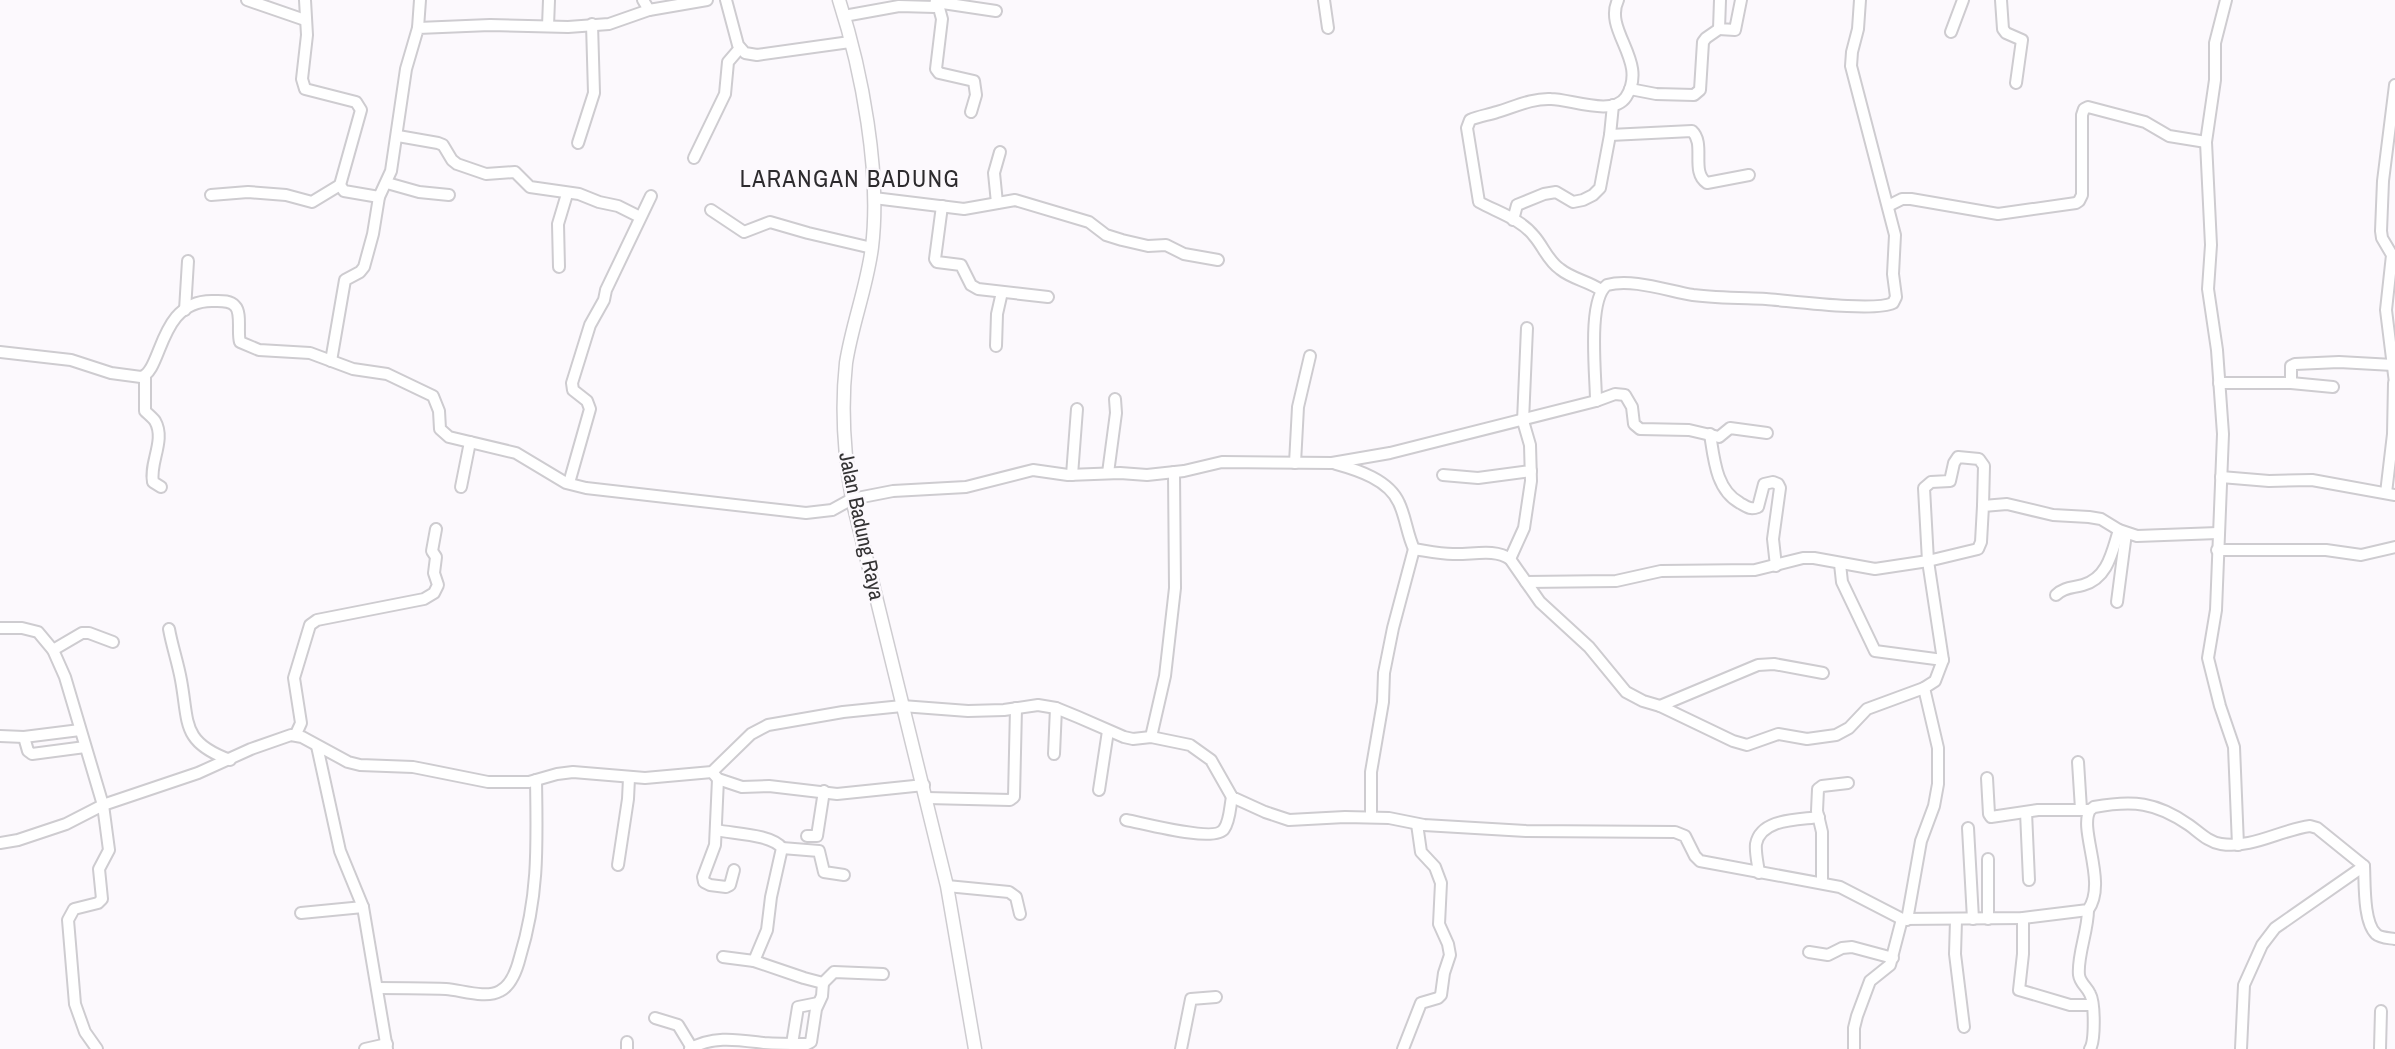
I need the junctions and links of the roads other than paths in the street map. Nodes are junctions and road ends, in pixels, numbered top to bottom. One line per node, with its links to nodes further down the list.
1 (248, 0): 21 (street)
2 (305, 0): 21 (street)
3 (420, 0): 24 (street)
4 (549, 0): 23 (street)
5 (643, 0): 18 (street)
6 (707, 0): 18 (street)
7 (726, 0): 29 (street)
8 (838, 0): 20 (main road, Jalan Badung Raya)
9 (1324, 0): 25 (street)
10 (1618, 0): 32 (street)
11 (1720, 0): 26 (street)
12 (1741, 0): 26 (street)
13 (1860, 0): 53 (street)
14 (1963, 0): 27 (street)
15 (2001, 0): 30 (street)
16 (2223, 1): 38 (street)
17 (936, 3): 19 (street); 20 (street); 35 (street)
18 (649, 10): 22 (street)
19 (996, 11)
20 (844, 16): 28 (main road, Jalan Badung Raya)
21 (305, 20): 44 (street)
22 (592, 24): 23 (street); 39 (street)
23 (548, 26): 24 (street)
24 (418, 28): 37 (street)
25 (1328, 28)
26 (1719, 29): 32 (street)
27 (1951, 32)
28 (850, 42): 29 (street); 50 (main road, Jalan Badung Raya)
29 (740, 48): 41 (street)
30 (2016, 83)
31 (2395, 85): 33 (street)
32 (1630, 89): 34 (street)
33 (2394, 97): 58 (street)
34 (1613, 105): 36 (street); 56 (street)
35 (971, 112)
36 (1610, 135): 42 (street); 56 (street)
37 (398, 136): 43 (street); 45 (street)
38 (2206, 142): 53 (street); 73 (street)
39 (578, 143)
40 (1000, 152): 51 (street)
41 (694, 158)
42 (1749, 175)
43 (387, 183): 47 (street); 49 (street)
44 (340, 185): 46 (street); 49 (street)
45 (567, 194): 55 (street); 61 (street)
46 (210, 195)
47 (449, 195)
48 (651, 196): 55 (street)
49 (379, 197): 70 (street)
50 (874, 198): 52 (street); 57 (main road, Jalan Badung Raya)
51 (997, 203): 52 (street); 59 (street)
52 (942, 206): 63 (street)
53 (1888, 206): 62 (street)
54 (711, 210): 57 (street)
55 (640, 217): 92 (street)
56 (1513, 220): 62 (street)
57 (872, 248): 96 (main road, Jalan Badung Raya)
58 (2393, 249): 71 (street)
59 (1218, 260)
60 (188, 261): 65 (street)
61 (559, 267)
62 (1601, 290): 78 (street)
63 (1002, 292): 64 (street); 67 (street)
64 (1048, 297)
65 (185, 310): 70 (street); 72 (street)
66 (1527, 328): 80 (street)
67 (996, 346)
68 (0, 352): 72 (street)
69 (1310, 356): 84 (street)
70 (331, 361): 83 (street)
71 (2394, 365): 74 (street); 75 (street)
72 (145, 376): 93 (street)
73 (2219, 383): 74 (street); 91 (street)
74 (2290, 383): 76 (street)
75 (2394, 383): 95 (street)
76 (2333, 387)
77 (1115, 399): 88 (street)
78 (1596, 401): 80 (street); 82 (street)
79 (1077, 409): 89 (street)
80 (1522, 421): 85 (street); 86 (street)
81 (1767, 433): 82 (street)
82 (1710, 435): 107 (street)
83 (470, 442): 92 (street); 94 (street)
84 (1295, 463): 85 (street); 87 (street)
85 (1332, 463): 102 (street)
86 (1531, 471): 90 (street); 104 (street)
87 (1174, 472): 88 (street); 127 (street)
88 (1108, 473): 89 (street)
89 (1072, 475): 96 (street)
90 (1443, 475)
91 (2222, 477): 95 (street); 100 (street)
92 (569, 483): 96 (street)
93 (161, 487)
94 (461, 487)
95 (2391, 494)
96 (852, 499): 118 (main road, Jalan Badung Raya)
97 (1983, 506): 99 (street); 105 (street); 105 (street)
98 (436, 530): 124 (street)
99 (2122, 532): 100 (street); 109 (street); 110 (street)
100 (2218, 533): 103 (street)
101 (2395, 547): 103 (street)
102 (1414, 549): 104 (street); 145 (street)
103 (2217, 550): 153 (street)
104 (1510, 559): 108 (street)
105 (1928, 561): 106 (street); 115 (street)
106 (1840, 564): 107 (street); 115 (street)
107 (1776, 566): 108 (street)
108 (1526, 582): 119 (street)
109 (2056, 595)
110 (2117, 602)
111 (0, 628): 114 (street)
112 (169, 629): 131 (street)
113 (112, 642): 114 (street)
114 (53, 650): 122 (street)
115 (1943, 660): 117 (street)
116 (1823, 673): 119 (street)
117 (1924, 688): 119 (street); 171 (street)
118 (902, 706): 120 (street); 133 (street); 140 (main road, Jalan Badung Raya)
119 (1660, 706)
120 (1016, 708): 121 (street); 140 (street)
121 (1056, 708): 123 (street); 130 (street)
122 (80, 730): 126 (street); 129 (street)
123 (1108, 731): 127 (street); 138 (street)
124 (296, 734): 128 (street); 131 (street)
125 (0, 736): 126 (street)
126 (24, 737): 129 (street)
127 (1151, 737): 141 (street)
128 (317, 746): 136 (street); 164 (street)
129 (85, 747): 142 (street)
130 (1054, 754)
131 (230, 760): 142 (street)
132 (2078, 762): 143 (street)
133 (715, 776): 134 (street); 139 (street); 150 (street)
134 (629, 778): 136 (street); 156 (street)
135 (1987, 778): 144 (street)
136 (536, 780): 180 (street)
137 (1848, 783): 146 (street)
138 (1099, 790)
139 (824, 791): 140 (street); 151 (street)
140 (926, 791): 163 (main road, Jalan Badung Raya)
141 (1232, 797): 145 (street); 147 (street)
142 (103, 806): 152 (street); 190 (street)
143 (2085, 810): 144 (street); 153 (street); 165 (street)
144 (2025, 812): 161 (street)
145 (1371, 817): 148 (street)
146 (1819, 817): 159 (street); 162 (street)
147 (1126, 820)
148 (1417, 824): 159 (street); 194 (street)
149 (1968, 828): 169 (street)
150 (716, 830): 154 (street); 158 (street)
151 (807, 836)
152 (0, 843)
153 (2238, 845): 157 (street)
154 (782, 848): 160 (street); 177 (street)
155 (1988, 860): 170 (street)
156 (618, 865)
157 (2364, 866): 173 (street); 197 (street)
158 (734, 870)
159 (1759, 873): 162 (street)
160 (844, 875)
161 (2030, 880)
162 (1822, 882): 171 (street)
163 (947, 886): 167 (street); 192 (main road, Jalan Badung Raya)
164 (363, 907): 166 (street); 180 (street)
165 (2088, 910): 168 (street); 183 (street)
166 (301, 913)
167 (1020, 914)
168 (2023, 918): 170 (street); 183 (street)
169 (1973, 919): 170 (street); 172 (street)
170 (1988, 919)
171 (1904, 920): 172 (street); 176 (street)
172 (1956, 920): 186 (street)
173 (2395, 939)
174 (1809, 952): 176 (street)
175 (723, 957): 177 (street)
176 (1893, 958): 195 (street)
177 (754, 961): 179 (street)
178 (883, 974): 179 (street)
179 (823, 983): 182 (street)
180 (377, 988): 188 (street)
181 (1216, 998): 193 (street)
182 (818, 1003): 187 (street); 187 (street)
183 (2092, 1005): 196 (street)
184 (2381, 1011): 198 (street)
185 (655, 1018): 189 (street)
186 (1964, 1028)
187 (792, 1044): 189 (street)
188 (387, 1046): 191 (street)
189 (691, 1048)
190 (97, 1049)
191 (365, 1049)
192 (975, 1049)
193 (1181, 1049)
194 (1403, 1049)
195 (1854, 1049)
196 (2090, 1049)
197 (2241, 1049)
198 (2380, 1049)

